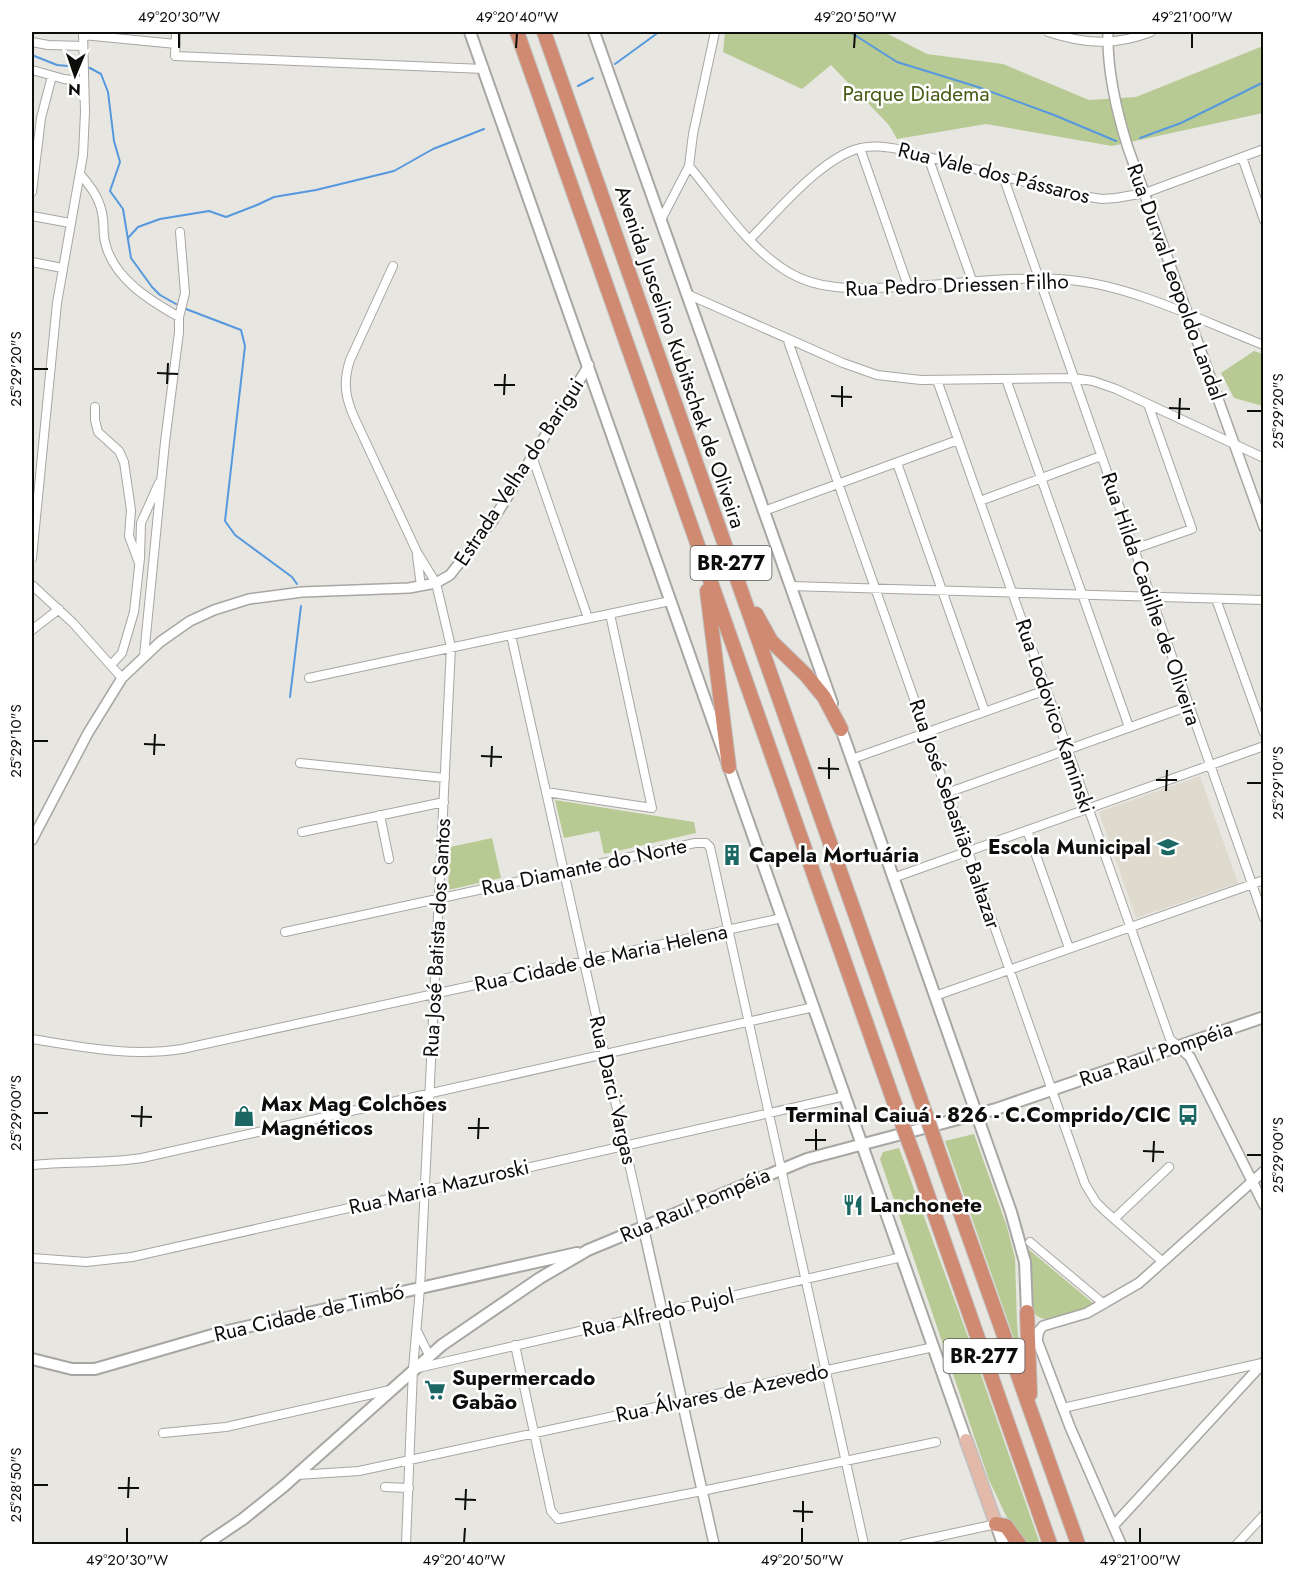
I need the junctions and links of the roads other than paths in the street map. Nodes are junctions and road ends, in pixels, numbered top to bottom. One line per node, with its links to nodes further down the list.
1 (176, 32): 13 (street)
2 (470, 32): 15 (main road)
3 (517, 32): 66 (highway, BR-277)
4 (544, 32): 69 (highway, Avenida Juscelino Kubitschek de Oliveira / BR-277)
5 (594, 32): 29 (main road)
6 (715, 32): 23 (street)
7 (1048, 32): 12 (street)
8 (1108, 32): 12 (street, Rua Durval Leopoldo Landal)
9 (1151, 32): 12 (street)
10 (83, 33): 13 (street); 14 (street)
11 (32, 42): 14 (street)
12 (1108, 43): 27 (street, Rua Durval Leopoldo Landal)
13 (176, 44): 15 (street)
14 (83, 46): 18 (street)
15 (484, 69): 45 (main road)
16 (32, 70): 17 (street)
17 (52, 76): 18 (street); 26 (street)
18 (83, 81): 24 (street)
19 (860, 148): 21 (street, Rua Vale dos Pássaros); 33 (street, Rua Vale dos Pássaros); 39 (street)
20 (1263, 149): 22 (street, Rua Vale dos Pássaros)
21 (928, 157): 25 (street, Rua Vale dos Pássaros); 38 (street)
22 (1242, 157): 27 (street, Rua Vale dos Pássaros); 30 (street)
23 (689, 166): 29 (street); 33 (street, Rua Pedro Driessen Filho)
24 (80, 174): 31 (street); 42 (street)
25 (1002, 176): 27 (street, Rua Vale dos Pássaros); 37 (street, Rua Hilda Cadilhe de Oliveira)
26 (32, 192)
27 (1145, 193): 41 (street, Rua Durval Leopoldo Landal)
28 (32, 216): 31 (street)
29 (661, 220): 40 (main road)
30 (1263, 220)
31 (70, 223): 36 (street)
32 (180, 232): 42 (street)
33 (750, 239): 39 (street, Rua Pedro Driessen Filho)
34 (32, 262): 36 (street)
35 (393, 266): 65 (street, Rua José Batista dos Santos)
36 (62, 268): 60 (street)
37 (1039, 279): 38 (street, Rua Pedro Driessen Filho); 41 (street, Rua Pedro Driessen Filho); 46 (street, Rua Hilda Cadilhe de Oliveira)
38 (973, 282): 39 (street, Rua Pedro Driessen Filho)
39 (908, 286)
40 (687, 294): 43 (street); 62 (main road)
41 (1188, 315): 44 (street, Rua Pedro Driessen Filho); 52 (street, Rua Durval Leopoldo Landal)
42 (179, 317): 58 (street)
43 (787, 338): 47 (street); 59 (street, Rua José Sebastião Baltazar)
44 (1263, 345)
45 (589, 365): 53 (street, Estrada Velha do Barigui); 81 (main road)
46 (1074, 378): 48 (street); 49 (street); 54 (street, Rua Hilda Cadilhe de Oliveira)
47 (937, 380): 48 (street); 51 (street, Rua Lodovico Kaminski)
48 (1006, 380): 57 (street)
49 (1148, 404): 52 (street); 64 (street)
50 (95, 407): 68 (street)
51 (958, 440): 56 (street); 61 (street, Rua Lodovico Kaminski)
52 (1234, 444): 55 (street); 63 (street, Rua Durval Leopoldo Landal)
53 (532, 456): 70 (street, Estrada Velha do Barigui); 84 (street)
54 (1101, 456): 57 (street); 64 (street, Rua Hilda Cadilhe de Oliveira)
55 (1263, 458)
56 (897, 463): 59 (street); 75 (street)
57 (1041, 478): 61 (street); 77 (street)
58 (161, 479): 68 (street); 88 (street)
59 (838, 484): 62 (street); 74 (street, Rua José Sebastião Baltazar)
60 (35, 488): 67 (street)
61 (980, 501): 76 (street, Rua Lodovico Kaminski)
62 (764, 512): 73 (main road)
63 (1263, 527)
64 (1134, 549): 78 (street, Rua Hilda Cadilhe de Oliveira)
65 (417, 552): 70 (street, Rua José Batista dos Santos); 72 (street, Rua José Batista dos Santos)
66 (702, 557): 104 (highway); 198 (highway, BR-277, bridge)
67 (32, 558)
68 (139, 564): 89 (street)
69 (735, 577): 96 (highway); 177 (highway, Avenida Juscelino Kubitschek de Oliveira / BR-277, bridge)
70 (436, 583): 72 (street, Estrada Velha do Barigui); 87 (street, Rua José Batista dos Santos)
71 (32, 585): 82 (street)
72 (421, 586): 88 (street, Estrada Velha do Barigui)
73 (790, 586): 74 (street); 96 (main road)
74 (875, 588): 75 (street); 97 (street, Rua José Sebastião Baltazar)
75 (942, 590): 76 (street); 94 (street)
76 (1012, 592): 77 (street); 92 (street, Rua Lodovico Kaminski)
77 (1081, 594): 78 (street); 95 (street)
78 (1151, 597): 79 (street); 93 (street, Rua Hilda Cadilhe de Oliveira)
79 (1216, 598): 80 (street); 98 (street)
80 (1263, 600)
81 (670, 601): 83 (street); 104 (main road)
82 (59, 609): 85 (street); 89 (street)
83 (610, 614): 84 (street); 106 (street)
84 (588, 618): 86 (street)
85 (32, 630)
86 (512, 634): 87 (street); 106 (street, Rua Darci Vargas)
87 (452, 647): 91 (street); 105 (street, Rua José Batista dos Santos)
88 (144, 656): 90 (street, Estrada Velha do Barigui)
89 (111, 665): 90 (street)
90 (122, 678): 113 (street, Estrada Velha do Barigui)
91 (309, 678)
92 (1046, 690): 94 (street); 100 (street, Rua Lodovico Kaminski)
93 (1189, 706): 95 (street); 103 (street, Rua Hilda Cadilhe de Oliveira)
94 (985, 711): 97 (street)
95 (1129, 727): 100 (street)
96 (841, 729): 101 (main road)
97 (926, 732): 101 (street); 107 (street, Rua José Sebastião Baltazar)
98 (1263, 733)
99 (1263, 746): 103 (street)
100 (1067, 749): 107 (street); 109 (street, Rua Lodovico Kaminski)
101 (852, 759): 117 (main road)
102 (300, 763): 105 (street)
103 (1210, 765): 109 (street); 119 (street, Rua Hilda Cadilhe de Oliveira)
104 (729, 767): 121 (main road)
105 (445, 778): 108 (street, Rua José Batista dos Santos)
106 (546, 792): 116 (street, Rua Darci Vargas)
107 (947, 793): 114 (street, Rua José Sebastião Baltazar)
108 (444, 802): 110 (street); 120 (street, Rua José Batista dos Santos)
109 (1088, 808): 111 (street); 123 (street, Rua Lodovico Kaminski)
110 (380, 816): 112 (street); 115 (street)
111 (1027, 830): 114 (street); 126 (street)
112 (302, 832)
113 (32, 840)
114 (968, 851): 117 (street); 128 (street, Rua José Sebastião Baltazar)
115 (389, 859)
116 (564, 871): 120 (street, Rua Diamante do Norte); 124 (street, Rua Diamante do Norte); 127 (street, Rua Darci Vargas)
117 (893, 878): 130 (main road)
118 (1263, 880): 119 (street)
119 (1251, 884): 122 (street, Rua Hilda Cadilhe de Oliveira); 123 (street)
120 (439, 898): 125 (street, Rua Diamante do Norte); 129 (street, Rua José Batista dos Santos)
121 (782, 918): 124 (street, Rua Cidade de Maria Helena); 131 (main road)
122 (1263, 918)
123 (1130, 927): 126 (street); 135 (street, Rua Lodovico Kaminski)
124 (730, 930): 127 (street, Rua Cidade de Maria Helena); 133 (street)
125 (285, 932)
126 (1069, 948): 128 (street)
127 (584, 962): 129 (street, Rua Cidade de Maria Helena); 136 (street, Rua Darci Vargas)
128 (1010, 970): 130 (street); 137 (street, Rua José Sebastião Baltazar)
129 (434, 994): 134 (street, Rua Cidade de Maria Helena); 138 (street, Rua José Batista dos Santos)
130 (935, 996): 141 (main road)
131 (814, 1007): 133 (street); 139 (main road)
132 (1263, 1017): 135 (main road, Rua Raul Pompéia)
133 (750, 1022): 136 (street); 140 (street)
134 (32, 1039)
135 (1179, 1047): 137 (main road, Rua Raul Pompéia); 148 (street, Rua Lodovico Kaminski)
136 (605, 1054): 138 (street); 143 (street, Rua Darci Vargas)
137 (1052, 1090): 141 (main road, Rua Raul Pompéia); 151 (street, Rua José Sebastião Baltazar)
138 (429, 1094): 144 (street); 149 (street, Rua José Batista dos Santos)
139 (845, 1096): 140 (street, Rua Maria Mazuroski); 142 (main road)
140 (770, 1113): 143 (street, Rua Maria Mazuroski); 146 (street)
141 (977, 1115): 142 (main road, Rua Raul Pompéia); 165 (main road)
142 (862, 1144): 146 (main road, Rua Raul Pompéia); 155 (main road)
143 (625, 1145): 149 (street, Rua Maria Mazuroski); 152 (street, Rua Darci Vargas)
144 (32, 1165)
145 (1169, 1167): 151 (street)
146 (782, 1168): 152 (main road, Rua Raul Pompéia); 161 (street)
147 (1263, 1171): 148 (street)
148 (1252, 1182): 150 (street, Rua Lodovico Kaminski); 158 (street)
149 (424, 1191): 156 (street, Rua Maria Mazuroski); 162 (street, Rua José Batista dos Santos)
150 (1263, 1205)
151 (1114, 1219): 158 (street, Rua José Sebastião Baltazar)
152 (643, 1226): 154 (main road, Rua Raul Pompéia); 164 (street, Rua Darci Vargas)
153 (1030, 1242): 163 (street)
154 (588, 1251): 157 (main road, Rua Cidade de Timbó); 160 (main road, Rua Raul Pompéia)
155 (902, 1257): 161 (street, Rua Alfredo Pujol); 168 (main road)
156 (32, 1258)
157 (544, 1259): 159 (main road, Rua Cidade de Timbó); 160 (main road)
158 (1163, 1262): 163 (street)
159 (513, 1267): 160 (main road); 162 (main road, Rua Cidade de Timbó)
160 (543, 1276): 169 (main road, Rua Raul Pompéia)
161 (806, 1279): 164 (street, Rua Alfredo Pujol); 173 (street)
162 (420, 1288): 166 (street, Rua José Batista dos Santos); 170 (main road, Rua Cidade de Timbó)
163 (1104, 1304): 176 (street)
164 (662, 1312): 167 (street, Rua Alfredo Pujol); 175 (street, Rua Darci Vargas)
165 (1027, 1312): 177 (highway)
166 (417, 1332): 169 (street); 172 (street, Rua José Batista dos Santos)
167 (515, 1346): 172 (street, Rua Alfredo Pujol); 179 (street)
168 (934, 1347): 173 (street, Rua Álvares de Azevedo); 180 (main road)
169 (429, 1355): 172 (main road, Rua Raul Pompéia)
170 (32, 1359)
171 (1263, 1363): 176 (street); 190 (street)
172 (414, 1369): 174 (main road, Rua Raul Pompéia); 182 (street, Rua José Batista dos Santos)
173 (826, 1371): 175 (street, Rua Álvares de Azevedo); 183 (street)
174 (390, 1390): 178 (street); 184 (main road, Rua Raul Pompéia)
175 (682, 1402): 179 (street, Rua Álvares de Azevedo); 187 (street, Rua Darci Vargas)
176 (1063, 1408): 190 (street)
177 (1033, 1420): 199 (highway, Avenida Juscelino Kubitschek de Oliveira / BR-277)
178 (163, 1433)
179 (534, 1434): 182 (street, Rua Álvares de Azevedo); 187 (street)
180 (966, 1440): 189 (main road)
181 (936, 1442): 183 (street)
182 (410, 1460): 184 (street, Rua Álvares de Azevedo); 186 (street, Rua José Batista dos Santos)
183 (846, 1461): 187 (street); 194 (street)
184 (297, 1475): 191 (main road, Rua Raul Pompéia)
185 (385, 1487): 186 (street)
186 (409, 1488): 192 (street, Rua José Batista dos Santos)
187 (702, 1491): 193 (street, Rua Darci Vargas)
188 (1263, 1515): 201 (street)
189 (996, 1524): 195 (street); 196 (main road); 197 (highway)
190 (1114, 1525): 200 (street)
191 (206, 1545)
192 (406, 1545)
193 (714, 1545)
194 (864, 1545)
195 (904, 1545)
196 (1003, 1545)
197 (1019, 1545)
198 (1050, 1545)
199 (1078, 1545)
200 (1121, 1545)
201 (1237, 1545)

